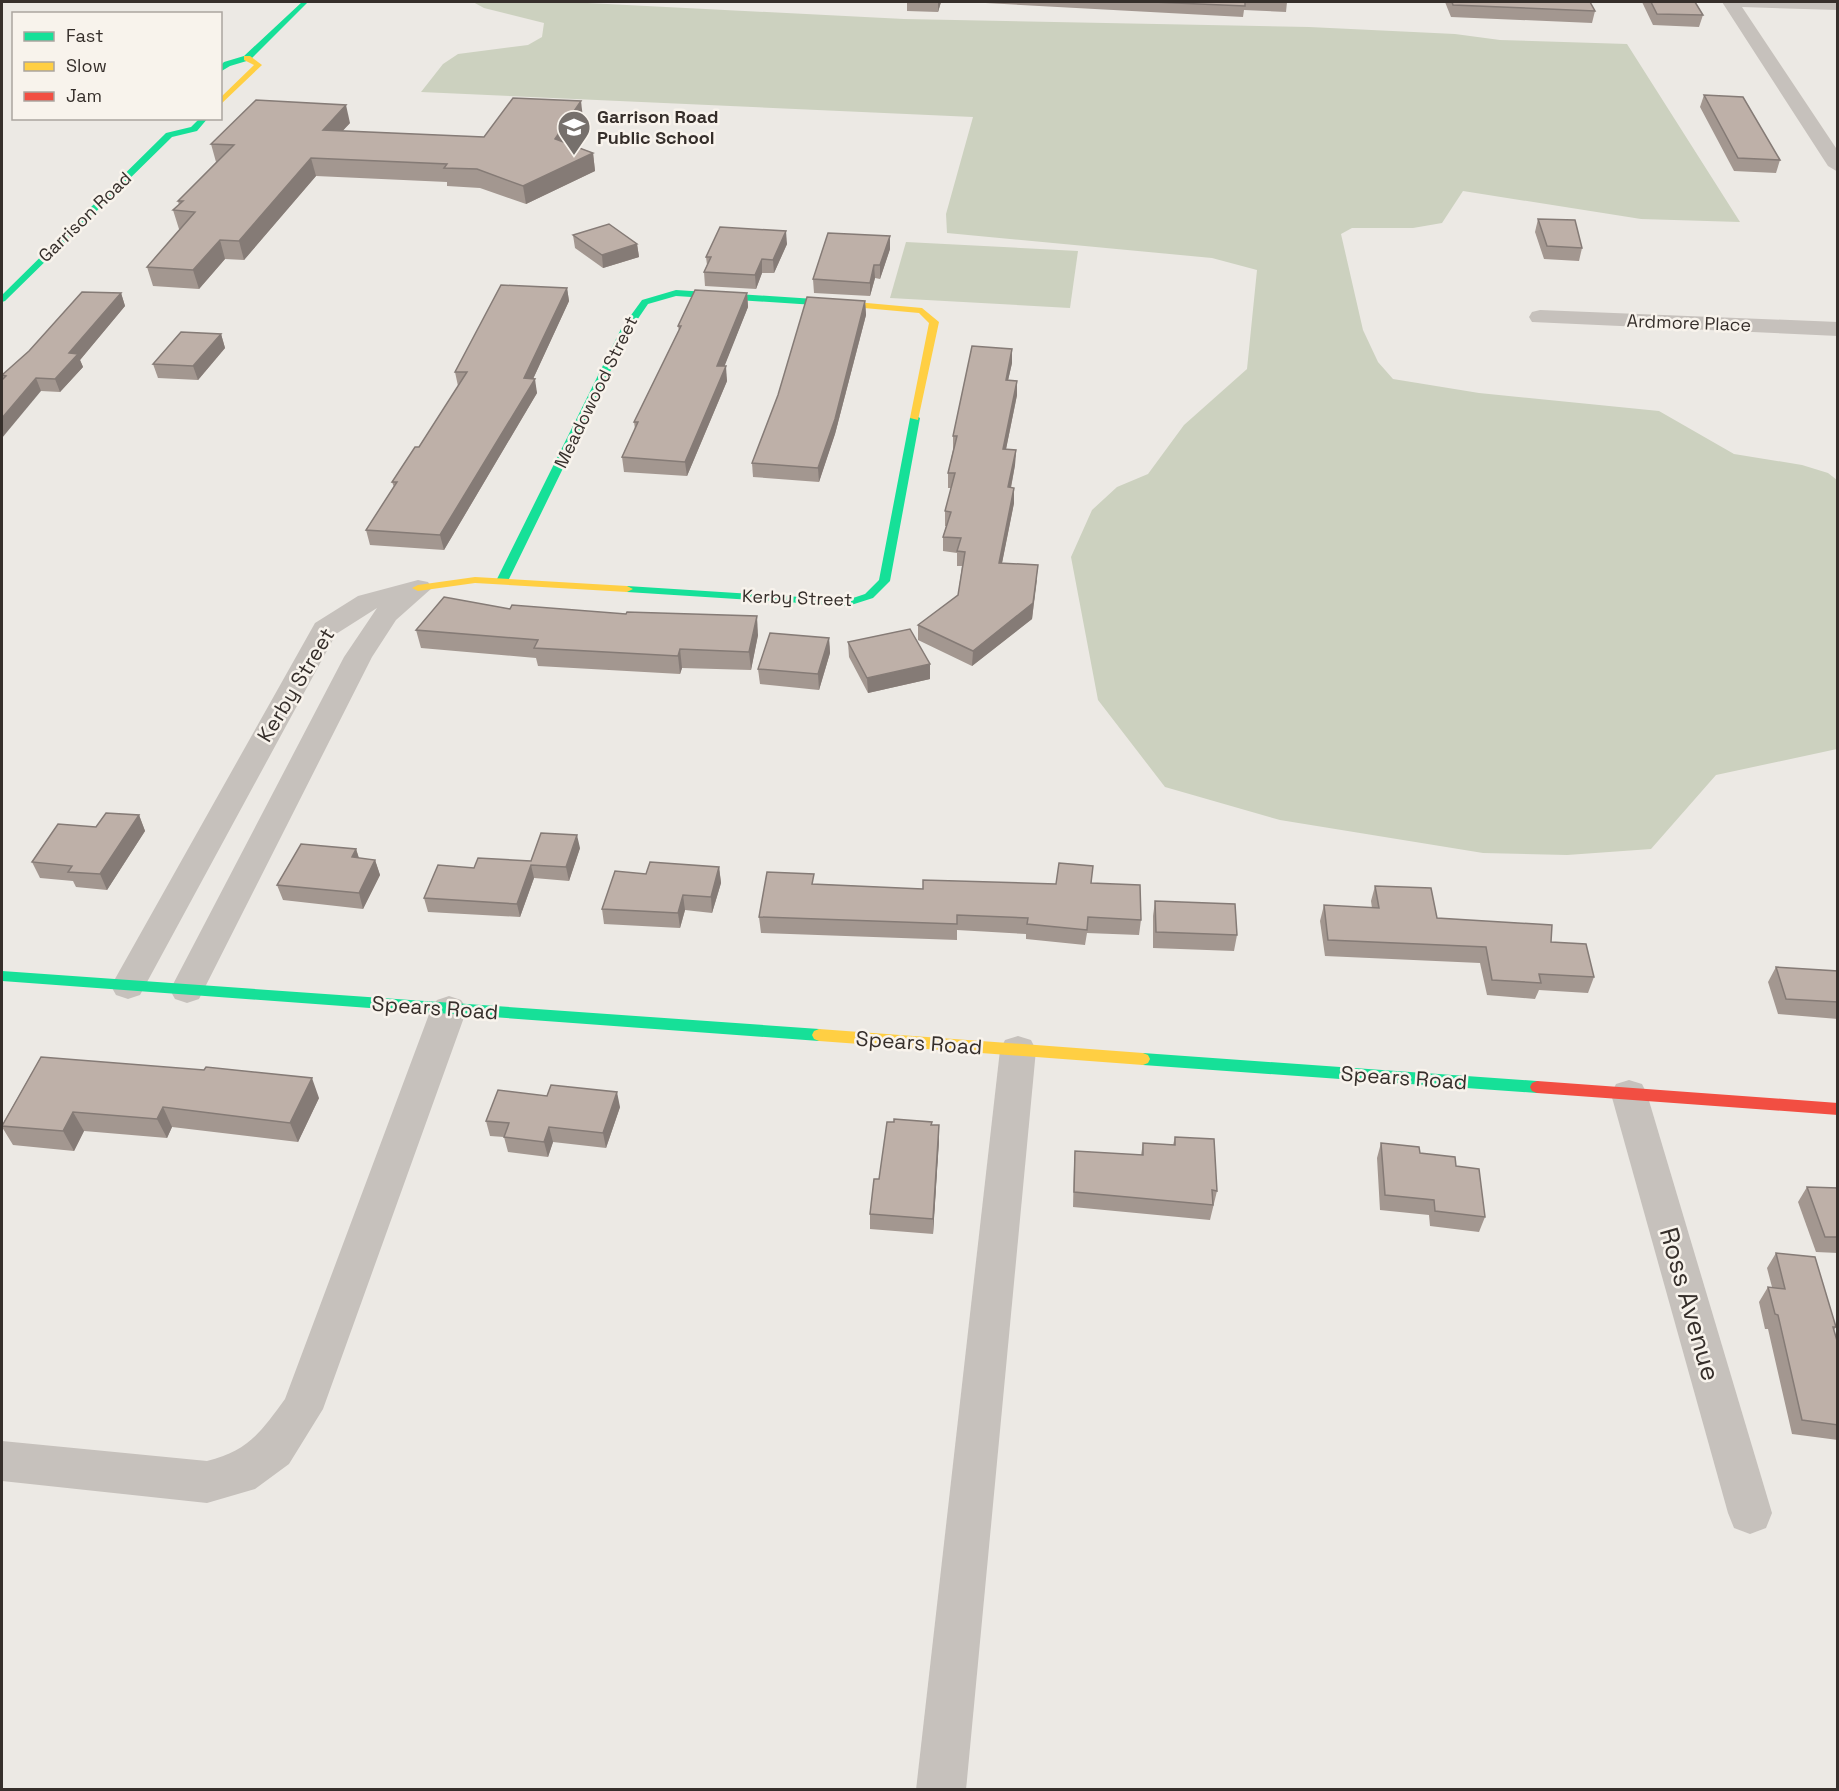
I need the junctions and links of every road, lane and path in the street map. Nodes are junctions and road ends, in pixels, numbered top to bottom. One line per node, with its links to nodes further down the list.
1 (305, 2): 4 (street)
2 (1732, 2): 3 (street); 10 (street)
3 (1838, 5)
4 (247, 58): 5 (street); 6 (street)
5 (222, 68)
6 (222, 101)
7 (168, 120): 9 (street)
8 (203, 120): 9 (street, Garrison Road)
9 (169, 135): 11 (street, Garrison Road)
10 (1838, 166)
11 (2, 299)
12 (928, 316): 15 (street, Meadowood Street); 15 (street, Kerby Street)
13 (1540, 317): 14 (street, Ardmore Place)
14 (1838, 329)
15 (502, 581): 16 (street)
16 (418, 588): 18 (street, Kerby Street); 19 (street, Kerby Street)
17 (2, 976): 18 (street, Spears Road)
18 (128, 986): 19 (street, Spears Road)
19 (188, 990): 20 (street, Spears Road)
20 (449, 1009): 21 (street, Spears Road); 24 (street)
21 (1018, 1050): 22 (street, Spears Road); 26 (street)
22 (1629, 1094): 23 (street, Spears Road); 25 (street, Ross Avenue)
23 (1838, 1109)
24 (2, 1461)
25 (1750, 1513)
26 (941, 1790)

